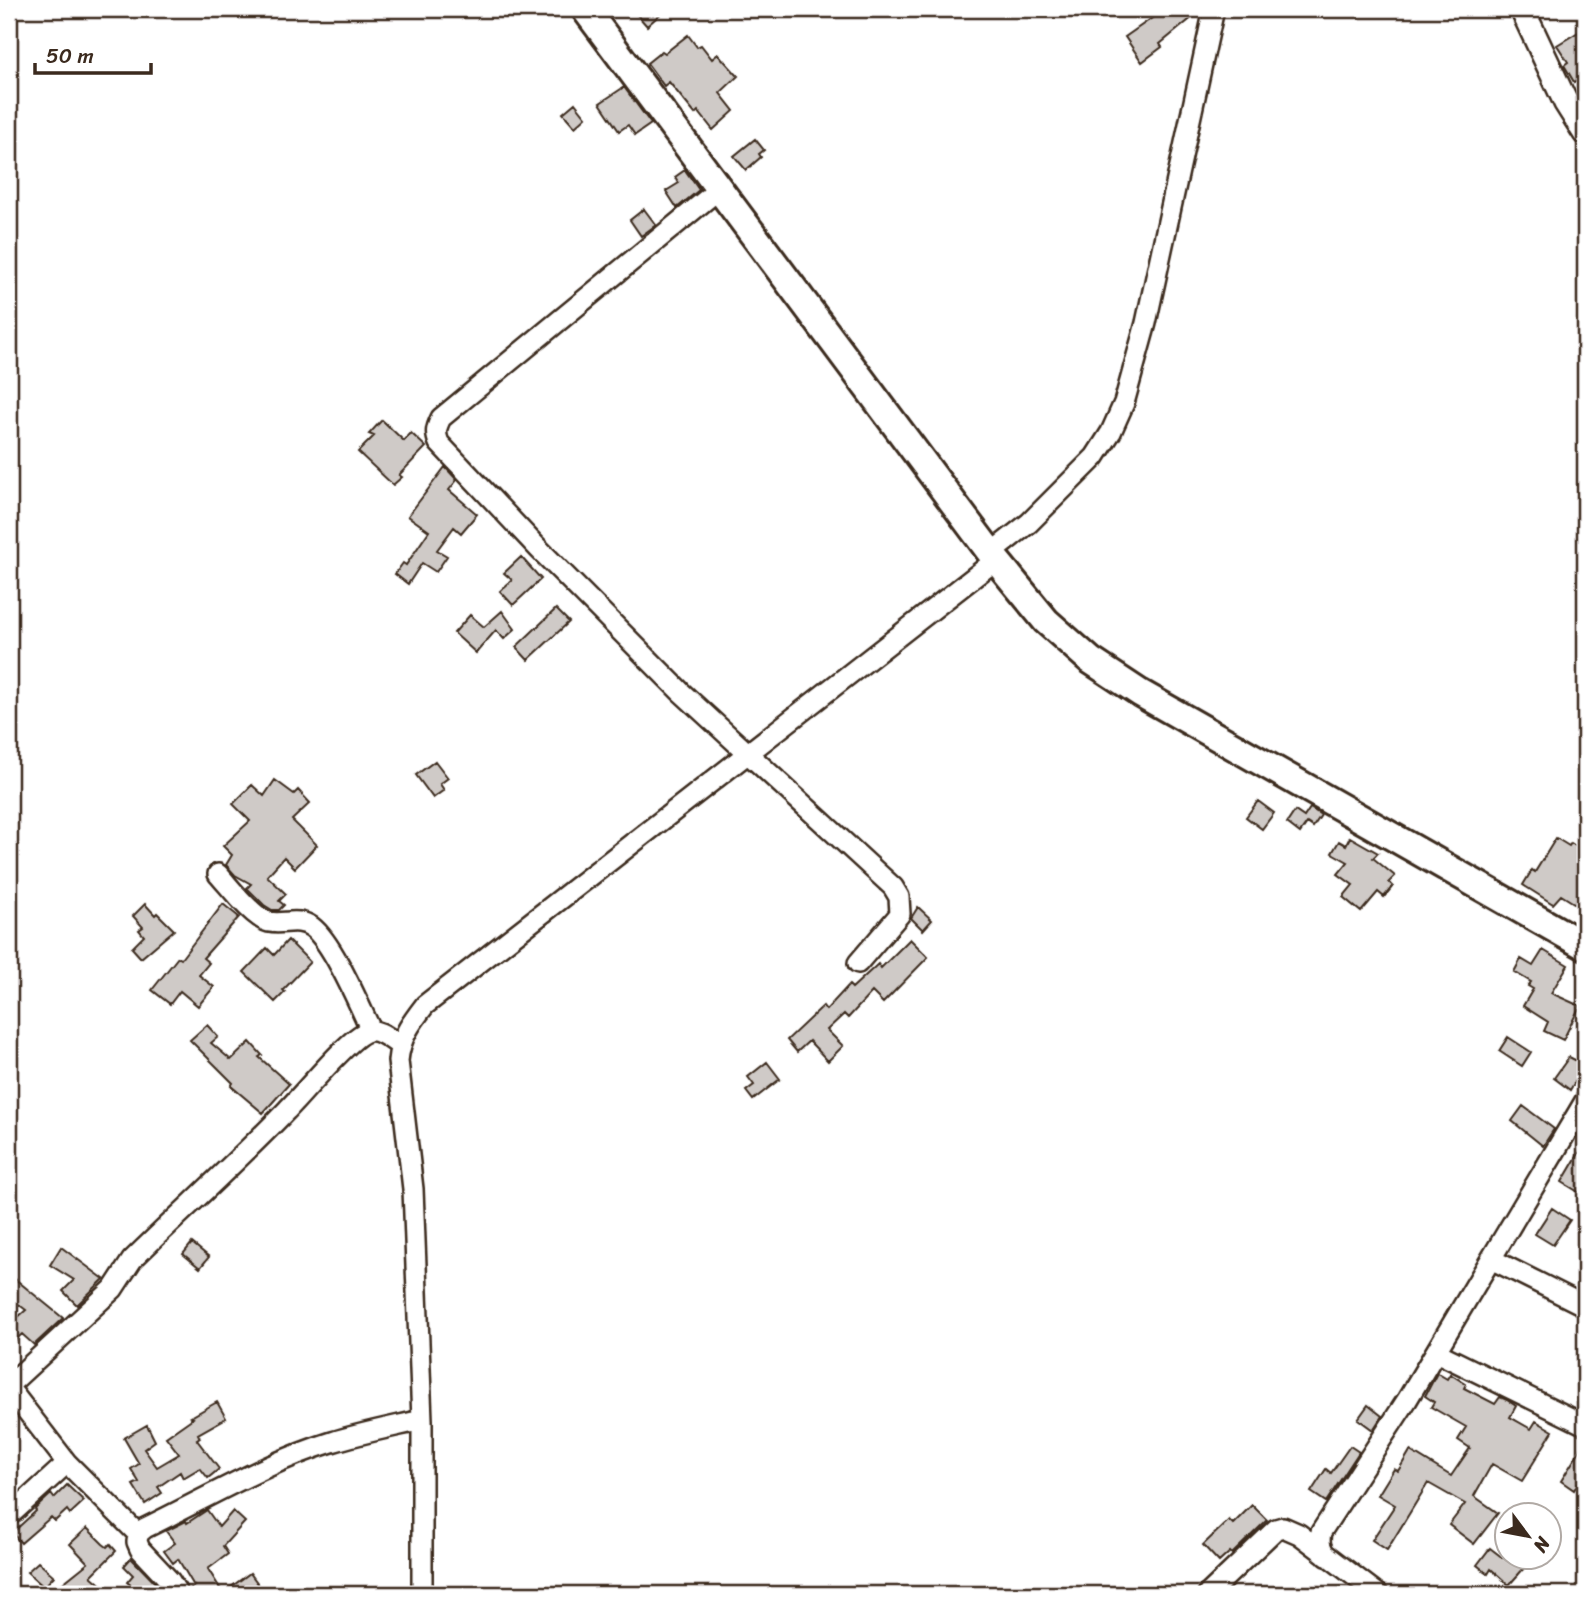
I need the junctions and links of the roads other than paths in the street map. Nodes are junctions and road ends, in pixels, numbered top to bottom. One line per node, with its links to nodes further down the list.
1 (585, 9): 5 (main road)
2 (1214, 9): 6 (street)
3 (1522, 9): 4 (street)
4 (1585, 133)
5 (719, 189): 6 (main road); 7 (street)
6 (993, 557): 7 (street); 9 (main road)
7 (748, 754): 10 (street); 12 (street)
8 (218, 874): 11 (street)
9 (1585, 946)
10 (858, 963)
11 (371, 1030): 12 (street); 18 (street)
12 (399, 1045): 19 (street)
13 (1585, 1101): 14 (street)
14 (1579, 1123): 15 (street)
15 (1491, 1259): 16 (street); 17 (street)
16 (1585, 1306)
17 (1436, 1352): 20 (street); 24 (street)
18 (9, 1387): 21 (street)
19 (422, 1420): 23 (street); 26 (street)
20 (1585, 1425)
21 (67, 1463): 22 (street); 23 (street)
22 (9, 1516)
23 (138, 1534): 25 (street)
24 (1327, 1556): 27 (street); 28 (street)
25 (178, 1594)
26 (422, 1594)
27 (1208, 1594)
28 (1378, 1594)

